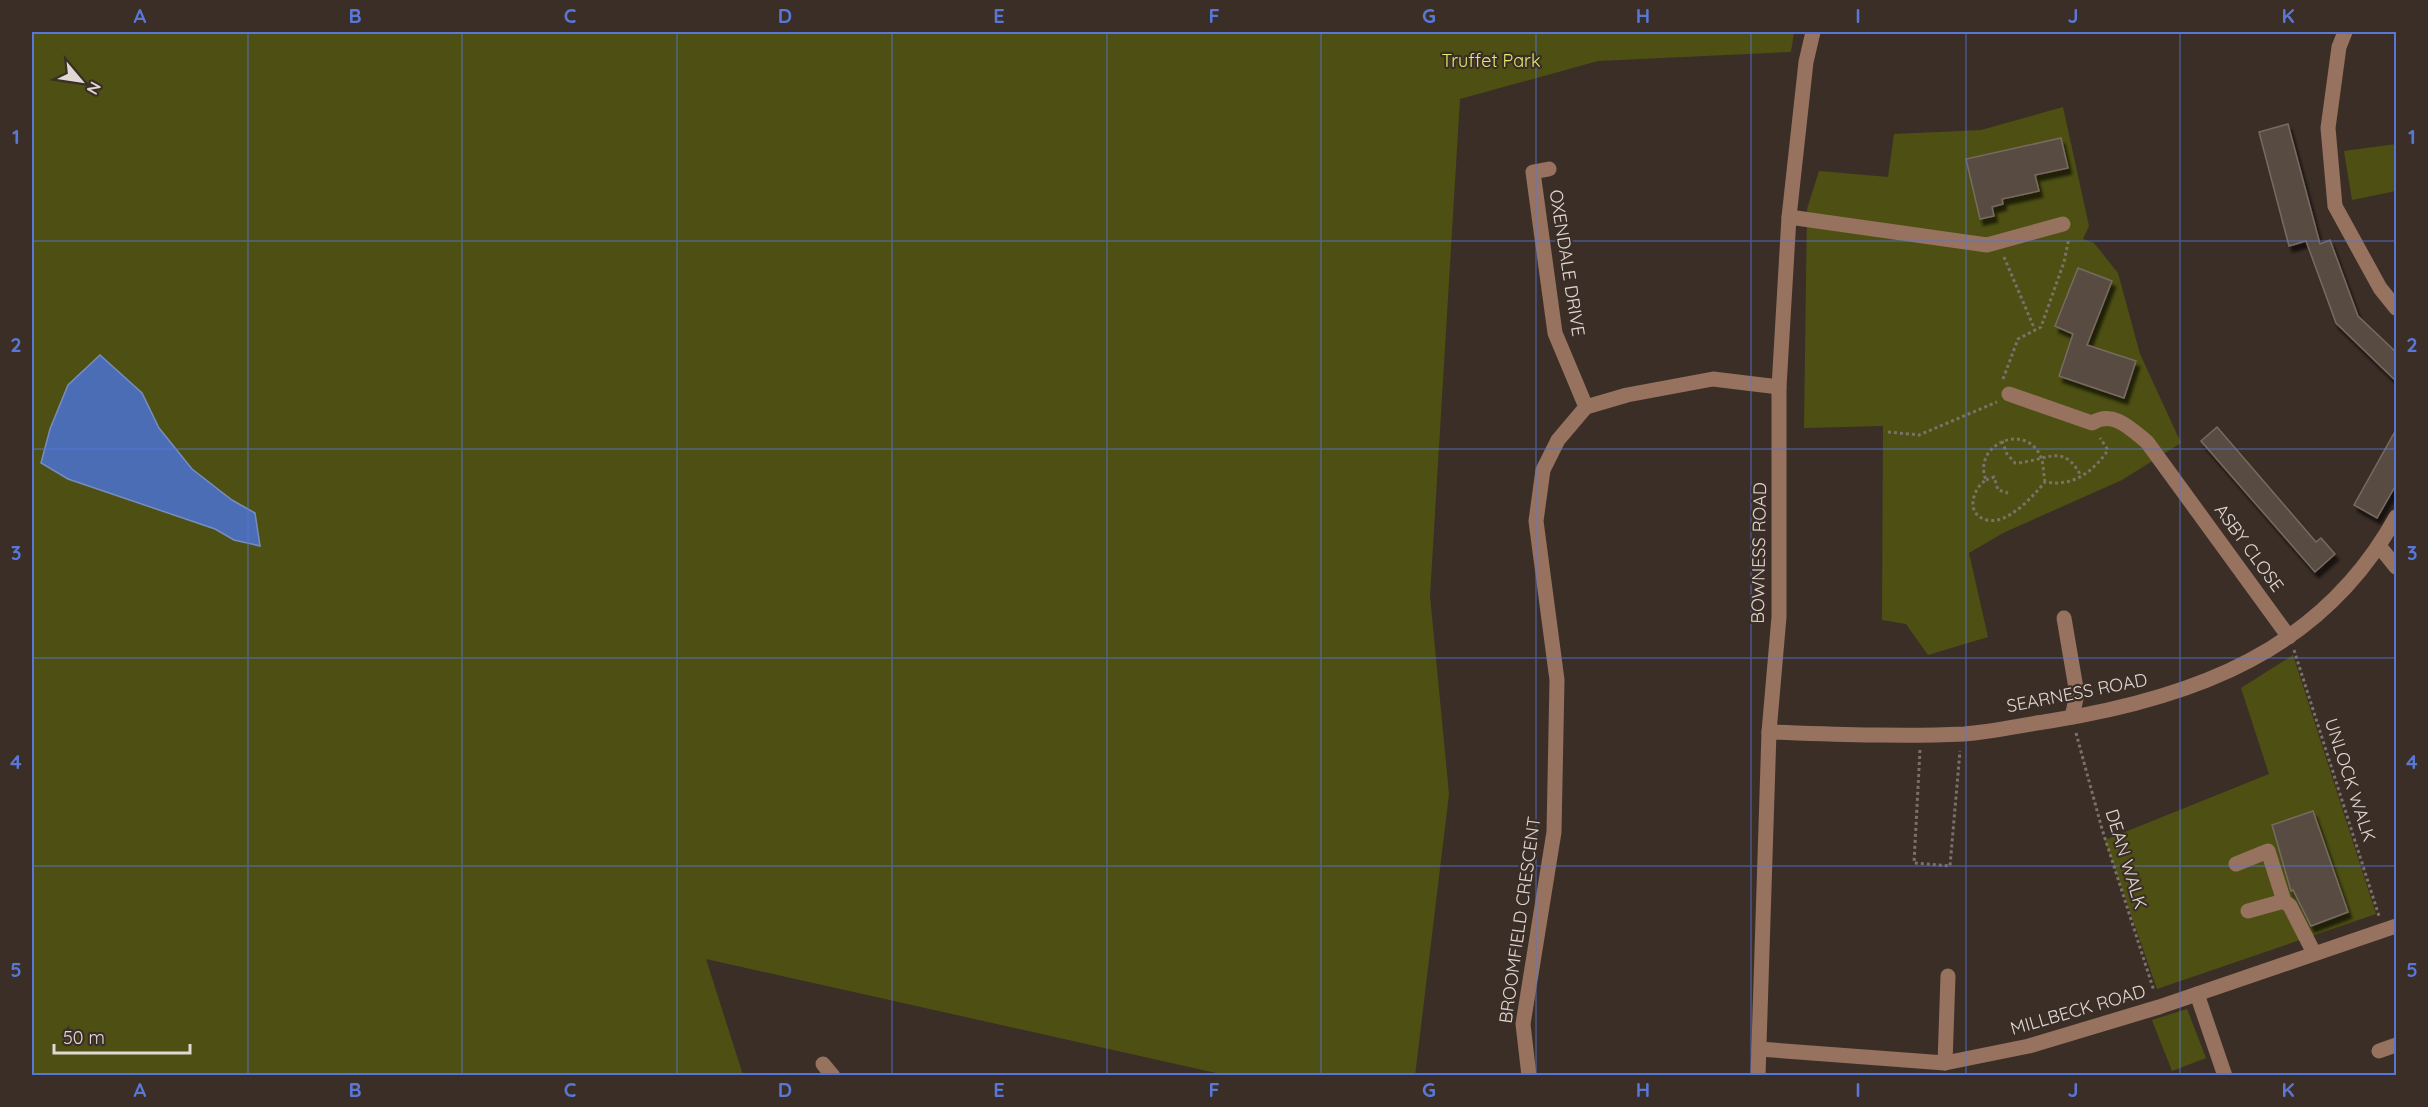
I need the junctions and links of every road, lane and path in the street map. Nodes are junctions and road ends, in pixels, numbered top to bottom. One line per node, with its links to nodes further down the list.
1 (1813, 32): 4 (street, BOWNESS ROAD)
2 (2344, 32): 7 (street)
3 (1549, 169): 11 (street, OXENDALE DRIVE)
4 (1789, 217): 6 (street); 9 (street, BOWNESS ROAD)
5 (2063, 224): 6 (street); 8 (path)
6 (1998, 242): 8 (path)
7 (2397, 308)
8 (2035, 330): 10 (path)
9 (1779, 387): 11 (street); 26 (street, BOWNESS ROAD)
10 (2009, 394): 12 (street); 13 (path)
11 (1586, 407): 42 (street, BROOMFIELD CRESCENT)
12 (2092, 423): 16 (path); 24 (street, ASBY CLOSE)
13 (1888, 432)
14 (2001, 441): 15 (path); 15 (path); 17 (path)
15 (2041, 458): 16 (path); 18 (path)
16 (2081, 477): 18 (path)
17 (1986, 480): 18 (path); 19 (path)
18 (2045, 482)
19 (2008, 493)
20 (2397, 517): 21 (street, SEARNESS ROAD)
21 (2380, 546): 22 (street); 24 (street, SEARNESS ROAD)
22 (2397, 567)
23 (2064, 618): 25 (street)
24 (2289, 638): 25 (street, SEARNESS ROAD); 32 (path, UNLOCK WALK)
25 (2072, 717): 27 (street, SEARNESS ROAD); 36 (path, DEAN WALK)
26 (1768, 732): 28 (street, SEARNESS ROAD); 38 (street, BOWNESS ROAD)
27 (1962, 734): 28 (street, SEARNESS ROAD); 28 (path)
28 (1921, 735)
29 (2236, 864): 30 (street)
30 (2284, 901): 31 (street); 33 (street)
31 (2248, 911)
32 (2390, 928): 33 (street, MILLBECK ROAD)
33 (2314, 953): 35 (street, MILLBECK ROAD)
34 (1948, 976): 40 (street)
35 (2197, 994): 36 (street, MILLBECK ROAD); 44 (street)
36 (2159, 1007): 40 (street, MILLBECK ROAD)
37 (2397, 1045): 39 (street)
38 (1759, 1049): 40 (street, MILLBECK ROAD); 43 (street, BOWNESS ROAD)
39 (2379, 1051)
40 (1945, 1063)
41 (2397, 1073): 45 (path)
42 (1529, 1076)
43 (1758, 1076)
44 (2225, 1076)
45 (2389, 1076)

